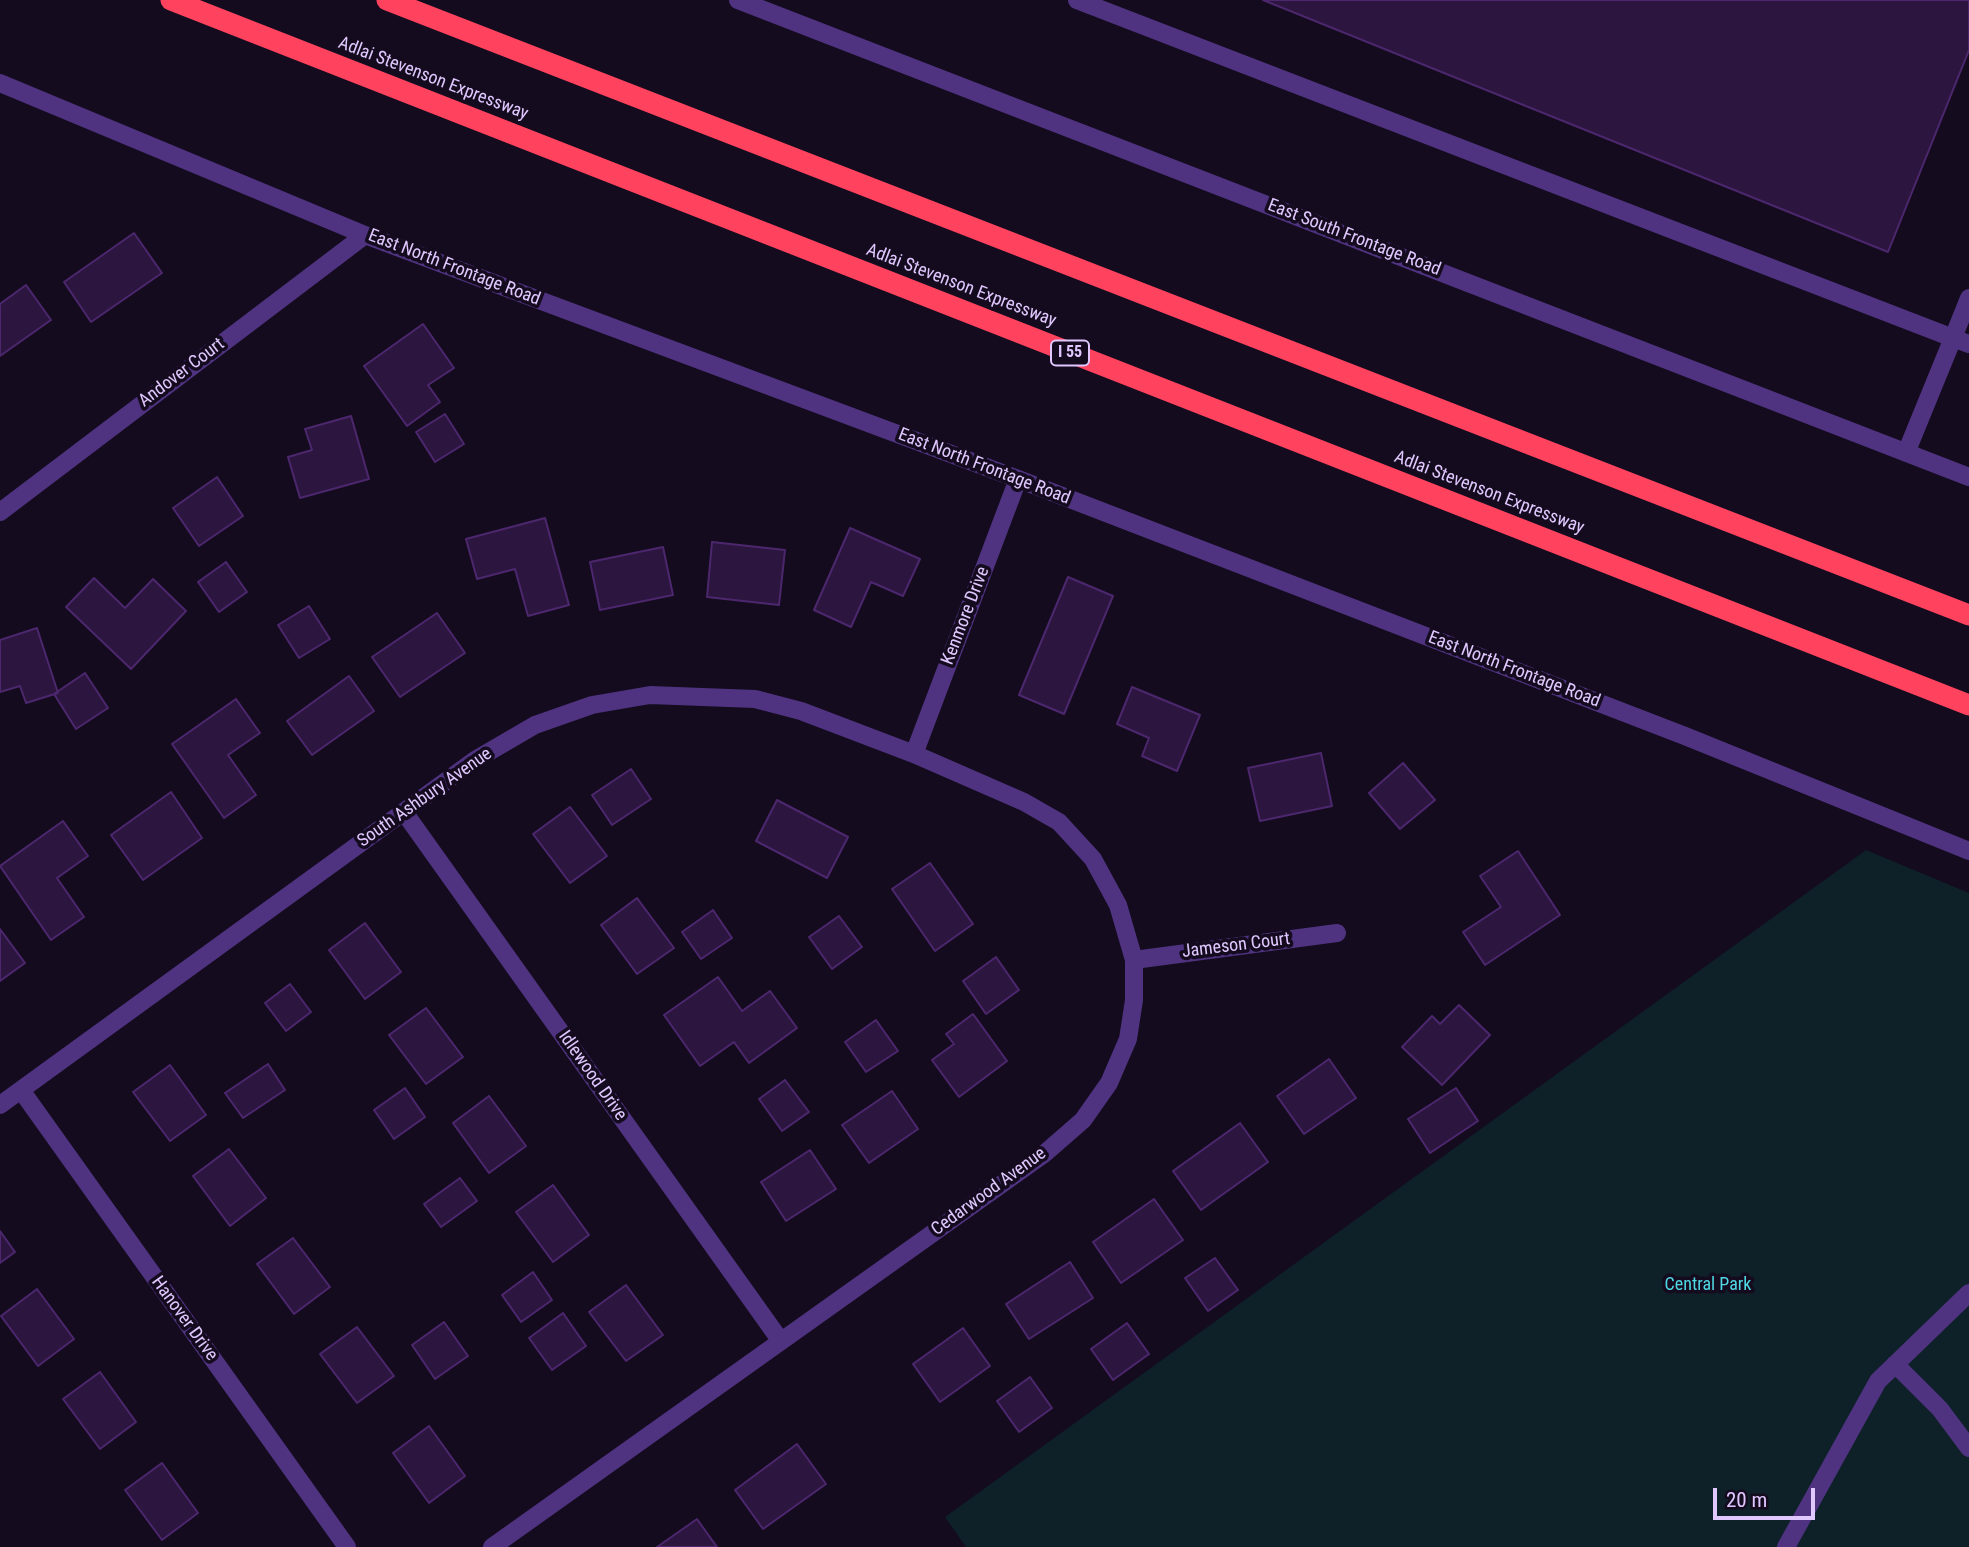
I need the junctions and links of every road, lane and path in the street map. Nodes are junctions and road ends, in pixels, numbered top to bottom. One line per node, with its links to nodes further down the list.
1 (171, 0): 14 (highway, Adlai Stevenson Expressway / I 55)
2 (387, 0): 13 (highway)
3 (738, 0): 9 (street, East South Frontage Road)
4 (1077, 0): 8 (street)
5 (0, 83): 6 (street, East North Frontage Road)
6 (365, 235): 11 (street, East North Frontage Road); 12 (street, Andover Court)
7 (1969, 298): 8 (street)
8 (1961, 341): 9 (street)
9 (1906, 453): 10 (street, East South Frontage Road)
10 (1969, 477)
11 (1018, 479): 15 (street, Kenmore Drive); 17 (street, East North Frontage Road)
12 (0, 512)
13 (1969, 615)
14 (1969, 705)
15 (914, 754): 16 (street, South Ashbury Avenue); 19 (street, Cedarwood Avenue)
16 (404, 812): 20 (street, South Ashbury Avenue); 23 (street, Idlewood Drive)
17 (1969, 851)
18 (1338, 933): 19 (street, Jameson Court)
19 (1134, 960): 23 (street, Cedarwood Avenue)
20 (21, 1090): 21 (street, South Ashbury Avenue); 26 (street, Hanover Drive)
21 (0, 1105)
22 (1969, 1293): 24 (street)
23 (780, 1340): 27 (street, Cedarwood Avenue)
24 (1895, 1364): 25 (street); 28 (street)
25 (1969, 1448)
26 (347, 1547)
27 (492, 1547)
28 (1786, 1547)

